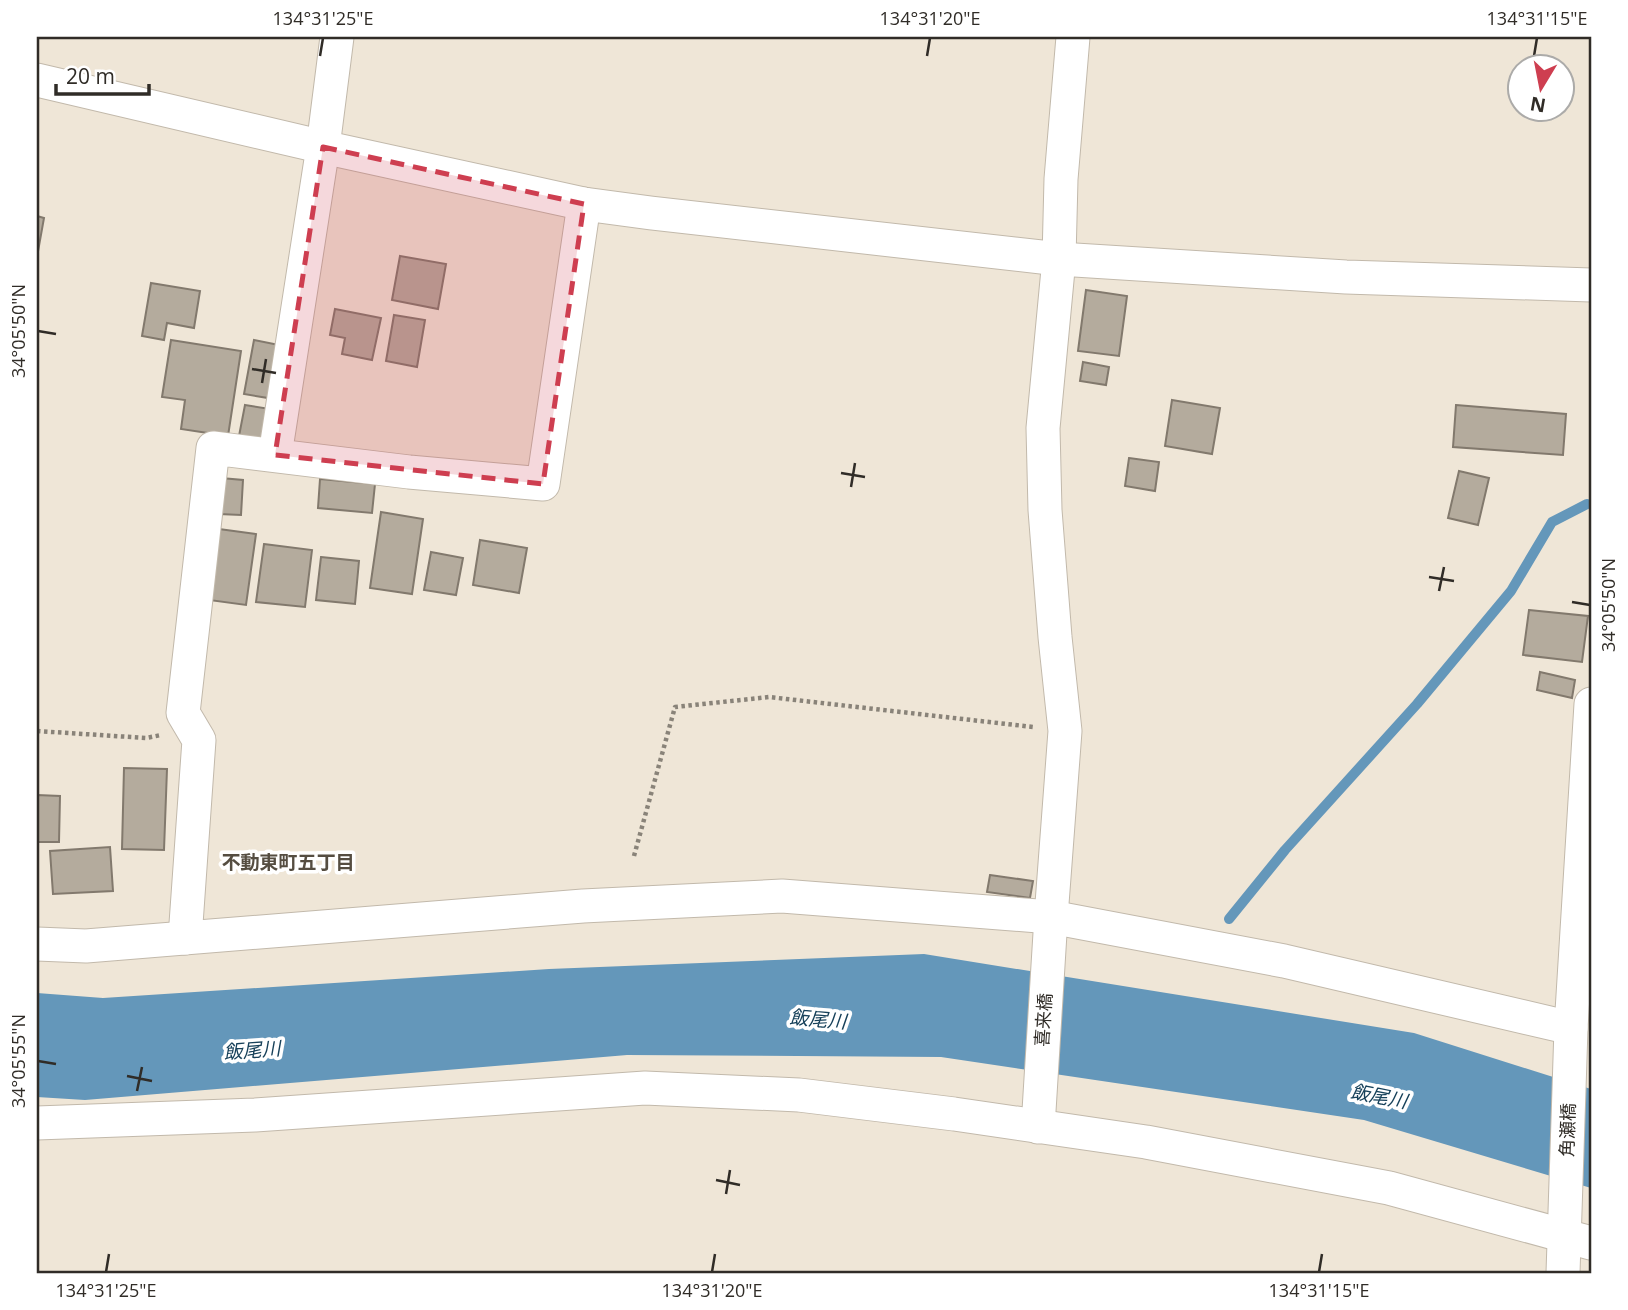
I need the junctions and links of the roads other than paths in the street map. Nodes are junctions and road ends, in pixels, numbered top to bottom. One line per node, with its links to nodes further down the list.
1 (337, 37): 4 (street)
2 (1073, 37): 6 (street, 喜来橋)
3 (37, 80): 4 (street)
4 (323, 147): 5 (street); 8 (street)
5 (584, 204): 6 (street); 8 (street)
6 (1059, 259): 7 (street); 10 (street, 喜来橋)
7 (1591, 285)
8 (275, 455): 11 (street)
9 (1591, 704): 13 (street, 角瀬橋)
10 (1051, 922): 11 (street); 13 (street); 14 (street, 喜来橋)
11 (185, 938): 12 (street)
12 (37, 944)
13 (1571, 1034): 16 (street, 角瀬橋)
14 (1038, 1119): 15 (street); 16 (street)
15 (37, 1123)
16 (1574, 1233): 17 (street, 角瀬橋)
17 (1563, 1273)

